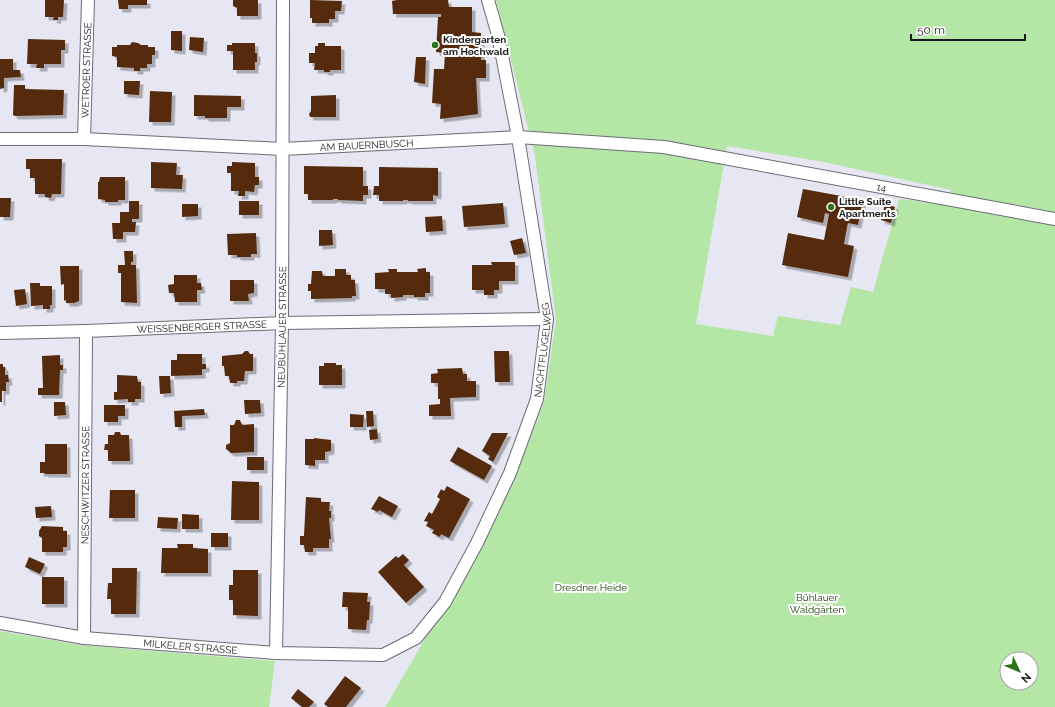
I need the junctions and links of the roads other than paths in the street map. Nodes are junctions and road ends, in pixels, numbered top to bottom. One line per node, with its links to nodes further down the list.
1 (88, 0): 6 (street, WETROER STRASSE)
2 (283, 0): 7 (street, NEUBÜHLAUER STRASSE)
3 (488, 0): 4 (street, NACHTFLÜGELWEG)
4 (518, 137): 7 (street, AM BAUERNBUSCH); 8 (street, AM BAUERNBUSCH); 10 (street, NACHTFLÜGELWEG)
5 (0, 139): 6 (street, AM BAUERNBUSCH)
6 (84, 139): 7 (street, AM BAUERNBUSCH)
7 (282, 149): 11 (street, NEUBÜHLAUER STRASSE)
8 (732, 159): 9 (street, 14)
9 (1055, 219)
10 (547, 319): 11 (street, WEISSENBERGER STRASSE); 17 (street, NACHTFLÜGELWEG)
11 (282, 323): 12 (street, WEISSENBERGER STRASSE); 16 (street, NEUBÜHLAUER STRASSE)
12 (86, 331): 13 (street, WEISSENBERGER STRASSE); 15 (street, NESCHWITZER STRASSE)
13 (0, 333)
14 (0, 623): 15 (street, MILKELER STRASSE)
15 (84, 638): 16 (street, MILKELER STRASSE)
16 (276, 653): 17 (street, MILKELER STRASSE)
17 (383, 655)

